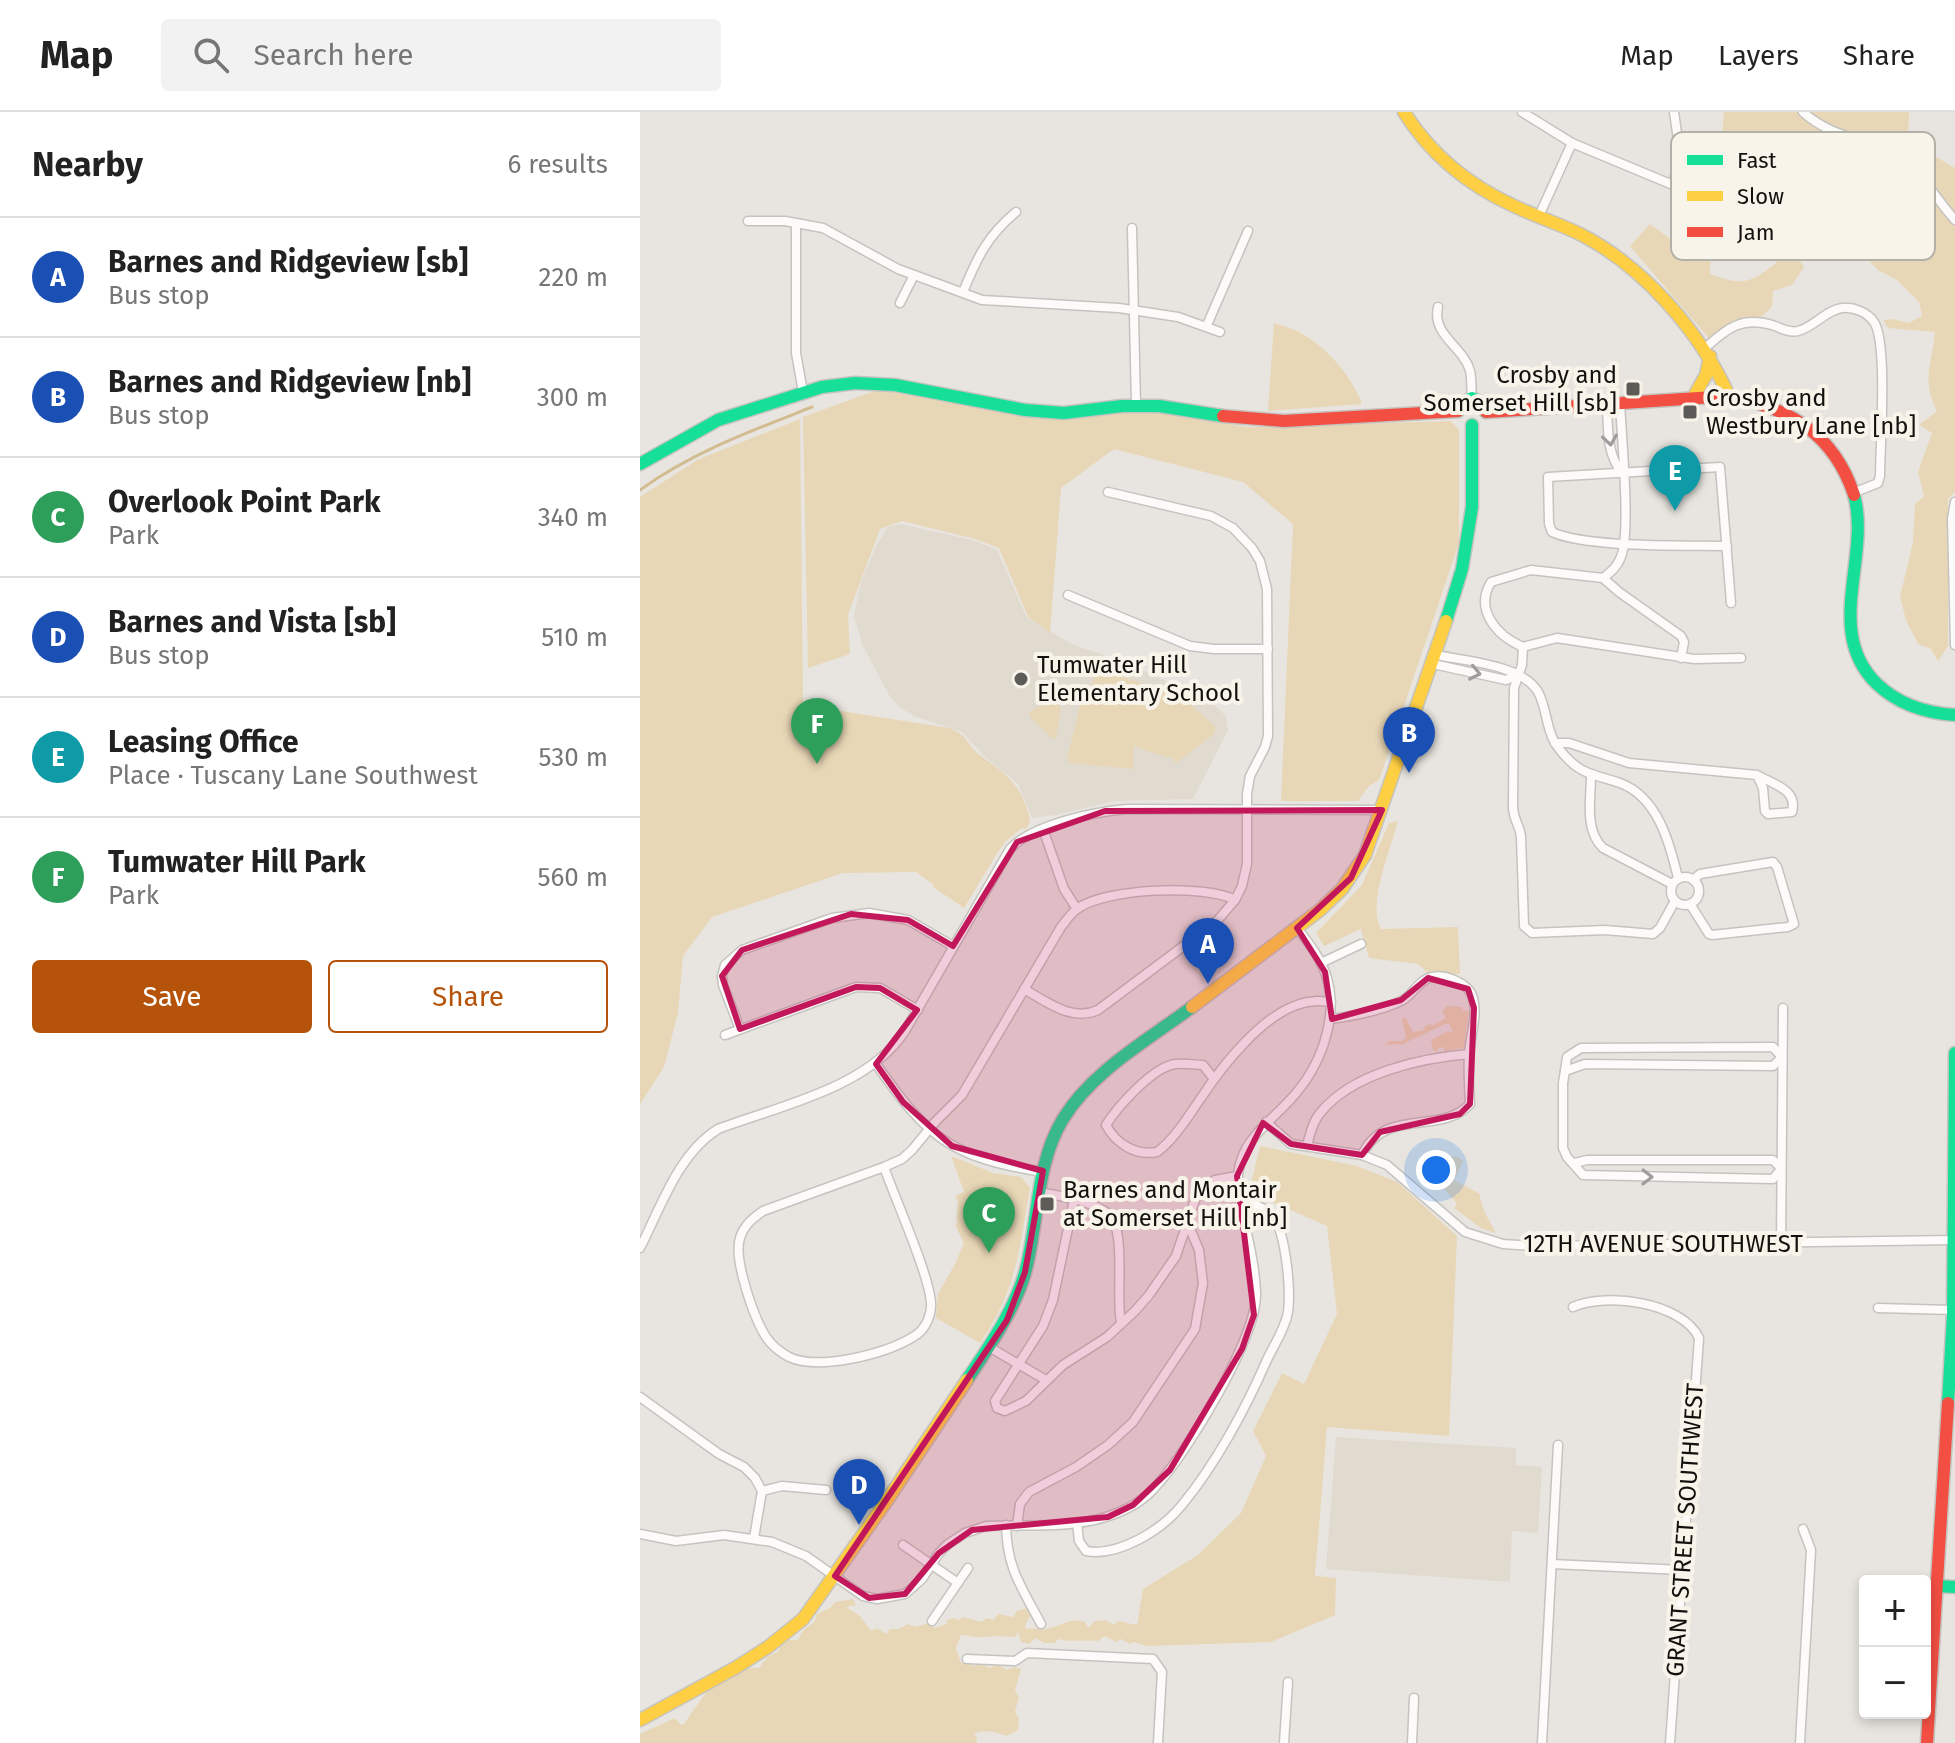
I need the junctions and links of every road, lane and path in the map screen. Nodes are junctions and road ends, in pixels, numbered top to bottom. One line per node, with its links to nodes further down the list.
1 (1404, 112): 11 (street)
2 (1522, 112): 7 (street)
3 (1674, 112): 5 (street)
4 (1803, 112): 6 (street)
5 (1677, 132)
6 (1831, 132)
7 (1572, 143): 8 (street); 11 (street)
8 (1671, 184)
9 (1935, 195): 12 (street)
10 (1016, 212): 18 (street)
11 (1539, 216): 24 (street)
12 (1955, 220)
13 (748, 221): 14 (street)
14 (796, 223): 17 (street); 25 (street)
15 (1132, 228): 21 (street)
16 (1248, 231): 22 (street)
17 (914, 275): 18 (street); 19 (street)
18 (963, 292): 21 (street)
19 (900, 303)
20 (1438, 307): 27 (street)
21 (1134, 310): 22 (street); 30 (street)
22 (1207, 325): 23 (street)
23 (1220, 332)
24 (1707, 352): 26 (street); 28 (street); 37 (street)
25 (803, 392): 30 (street); 34 (street)
26 (1729, 396): 28 (street); 37 (street)
27 (1472, 398): 31 (street); 32 (street)
28 (1693, 398): 29 (street)
29 (1613, 402): 32 (street); 35 (street)
30 (1136, 405): 31 (street)
31 (1458, 411): 33 (street)
32 (1486, 412): 33 (street)
33 (1472, 425): 50 (street)
34 (640, 464)
35 (1623, 474): 39 (street); 39 (street); 40 (street)
36 (1108, 492): 47 (street)
37 (1853, 493): 52 (street)
38 (1955, 502): 44 (street)
39 (1625, 543): 40 (street); 41 (street)
40 (1727, 546): 43 (street)
41 (1603, 578): 46 (street); 48 (street)
42 (1068, 595): 47 (street)
43 (1731, 603)
44 (1954, 603): 45 (street)
45 (1955, 645)
46 (1523, 647): 48 (street); 51 (street)
47 (1268, 649): 56 (street)
48 (1681, 658): 49 (street)
49 (1741, 658)
50 (1434, 660): 51 (street); 57 (street)
51 (1516, 676): 53 (street); 62 (street)
52 (1955, 715)
53 (1555, 743): 54 (street); 55 (street)
54 (1591, 775): 60 (street); 60 (street)
55 (1757, 775): 55 (street)
56 (1247, 809): 57 (street); 58 (street); 61 (street)
57 (1382, 810): 65 (street)
58 (1043, 829): 64 (street); 67 (street)
59 (1693, 880): 60 (street); 63 (street); 63 (street)
60 (1675, 881): 62 (street)
61 (1235, 900): 64 (street); 69 (street)
62 (1675, 901): 63 (street)
63 (1690, 904)
64 (1077, 909): 69 (street)
65 (1297, 928): 68 (street); 89 (street)
66 (1361, 944): 68 (street)
67 (953, 946): 72 (street); 74 (street)
68 (1321, 963): 70 (street)
69 (1024, 989): 83 (street)
70 (1331, 1002): 73 (street); 81 (street)
71 (1783, 1008): 78 (street)
72 (918, 1010): 74 (street); 79 (street)
73 (1330, 1019): 77 (street); 82 (street)
74 (740, 1029): 75 (street)
75 (725, 1035)
76 (1955, 1053): 95 (street)
77 (1469, 1054): 84 (street); 85 (street)
78 (1782, 1057): 80 (street); 80 (street); 88 (street)
79 (876, 1064): 83 (street); 97 (street)
80 (1565, 1071): 86 (street)
81 (1214, 1079): 81 (street)
82 (1266, 1122): 84 (street, 12TH AVENUE SOUTHWEST); 90 (street)
83 (929, 1131): 87 (street); 89 (street)
84 (1307, 1146): 85 (street, 12TH AVENUE SOUTHWEST)
85 (1362, 1155): 96 (street, 12TH AVENUE SOUTHWEST)
86 (1575, 1163): 88 (street); 88 (street, one-way to 88)
87 (884, 1167): 87 (street)
88 (1781, 1169): 96 (street)
89 (1042, 1172): 91 (street)
90 (1237, 1176): 93 (street); 94 (street)
91 (1039, 1192): 92 (street); 102 (street)
92 (1074, 1200): 101 (street); 103 (street)
93 (1240, 1202): 109 (street); 109 (street)
94 (1188, 1223): 101 (street); 111 (street)
95 (1954, 1240): 96 (street, 12TH AVENUE SOUTHWEST); 100 (street)
96 (1781, 1244)
97 (640, 1248)
98 (1573, 1307): 119 (street, GRANT STREET SOUTHWEST)
99 (1878, 1308): 100 (street)
100 (1953, 1310): 122 (street)
101 (1121, 1322): 104 (street)
102 (989, 1347): 103 (street); 120 (street)
103 (1016, 1365): 104 (street); 104 (street)
104 (1046, 1380)
105 (640, 1397): 108 (street)
106 (1558, 1445): 116 (street)
107 (826, 1490): 108 (street)
108 (762, 1491): 114 (street)
109 (1077, 1523): 111 (street)
110 (1006, 1525): 111 (street); 117 (street); 125 (street)
111 (1017, 1526)
112 (1803, 1529): 135 (street)
113 (640, 1534): 114 (street)
114 (754, 1538): 120 (street)
115 (903, 1545): 117 (street)
116 (1552, 1564): 119 (street); 133 (street)
117 (931, 1565): 120 (street); 121 (street)
118 (968, 1568): 121 (street)
119 (1682, 1570): 134 (street, GRANT STREET SOUTHWEST)
120 (835, 1576): 129 (street)
121 (958, 1583): 124 (street)
122 (1937, 1586): 123 (street); 136 (street)
123 (1955, 1587)
124 (932, 1621)
125 (1041, 1624)
126 (967, 1659): 130 (street)
127 (1288, 1682): 131 (street)
128 (1414, 1698): 132 (street)
129 (640, 1720)
130 (1158, 1743)
131 (1284, 1743)
132 (1412, 1743)
133 (1542, 1743)
134 (1670, 1743)
135 (1800, 1743)
136 (1927, 1743)

